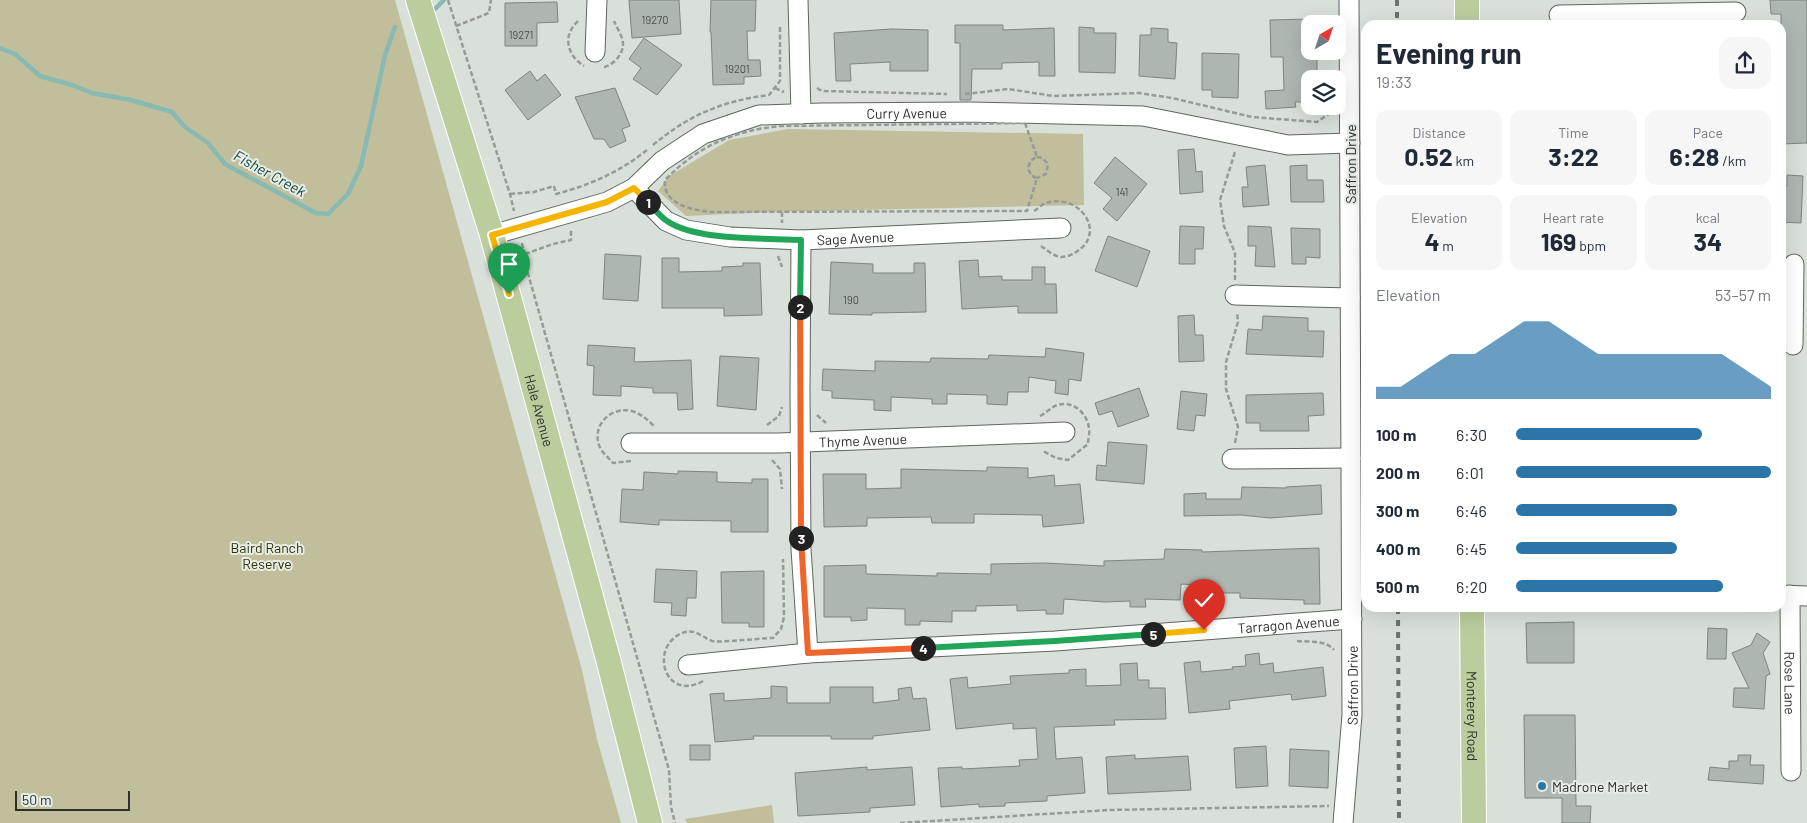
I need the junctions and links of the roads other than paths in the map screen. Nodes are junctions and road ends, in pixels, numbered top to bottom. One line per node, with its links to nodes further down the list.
1 (418, 0): 14 (main road, Hale Avenue)
2 (597, 0): 9 (street)
3 (798, 0): 10 (street)
4 (1349, 0): 11 (street, Saffron Drive)
5 (1467, 0): 8 (main road)
6 (1736, 12): 7 (street)
7 (1559, 13)
8 (1467, 20)
9 (595, 52)
10 (801, 114): 11 (street, Curry Avenue); 12 (street, Curry Avenue)
11 (1350, 144): 18 (street, Saffron Drive)
12 (634, 188): 14 (street, Curry Avenue); 15 (street, Sage Avenue)
13 (1061, 228): 15 (street, Sage Avenue)
14 (492, 235): 31 (main road, Hale Avenue)
15 (801, 240): 22 (street)
16 (1794, 264): 19 (street)
17 (1235, 295): 18 (street)
18 (1350, 298): 23 (street, Saffron Drive)
19 (1793, 345)
20 (1065, 432): 22 (street, Thyme Avenue)
21 (631, 443): 22 (street, Thyme Avenue)
22 (800, 443): 28 (street)
23 (1351, 458): 24 (street); 27 (street, Saffron Drive)
24 (1232, 460)
25 (1793, 595): 30 (street, Rose Lane)
26 (1472, 612): 33 (main road, Monterey Road)
27 (1352, 620): 28 (street, Tarragon Avenue); 32 (street, Saffron Drive)
28 (808, 653): 29 (street, Tarragon Avenue)
29 (688, 664)
30 (1792, 771)
31 (650, 823)
32 (1343, 823)
33 (1474, 823)

